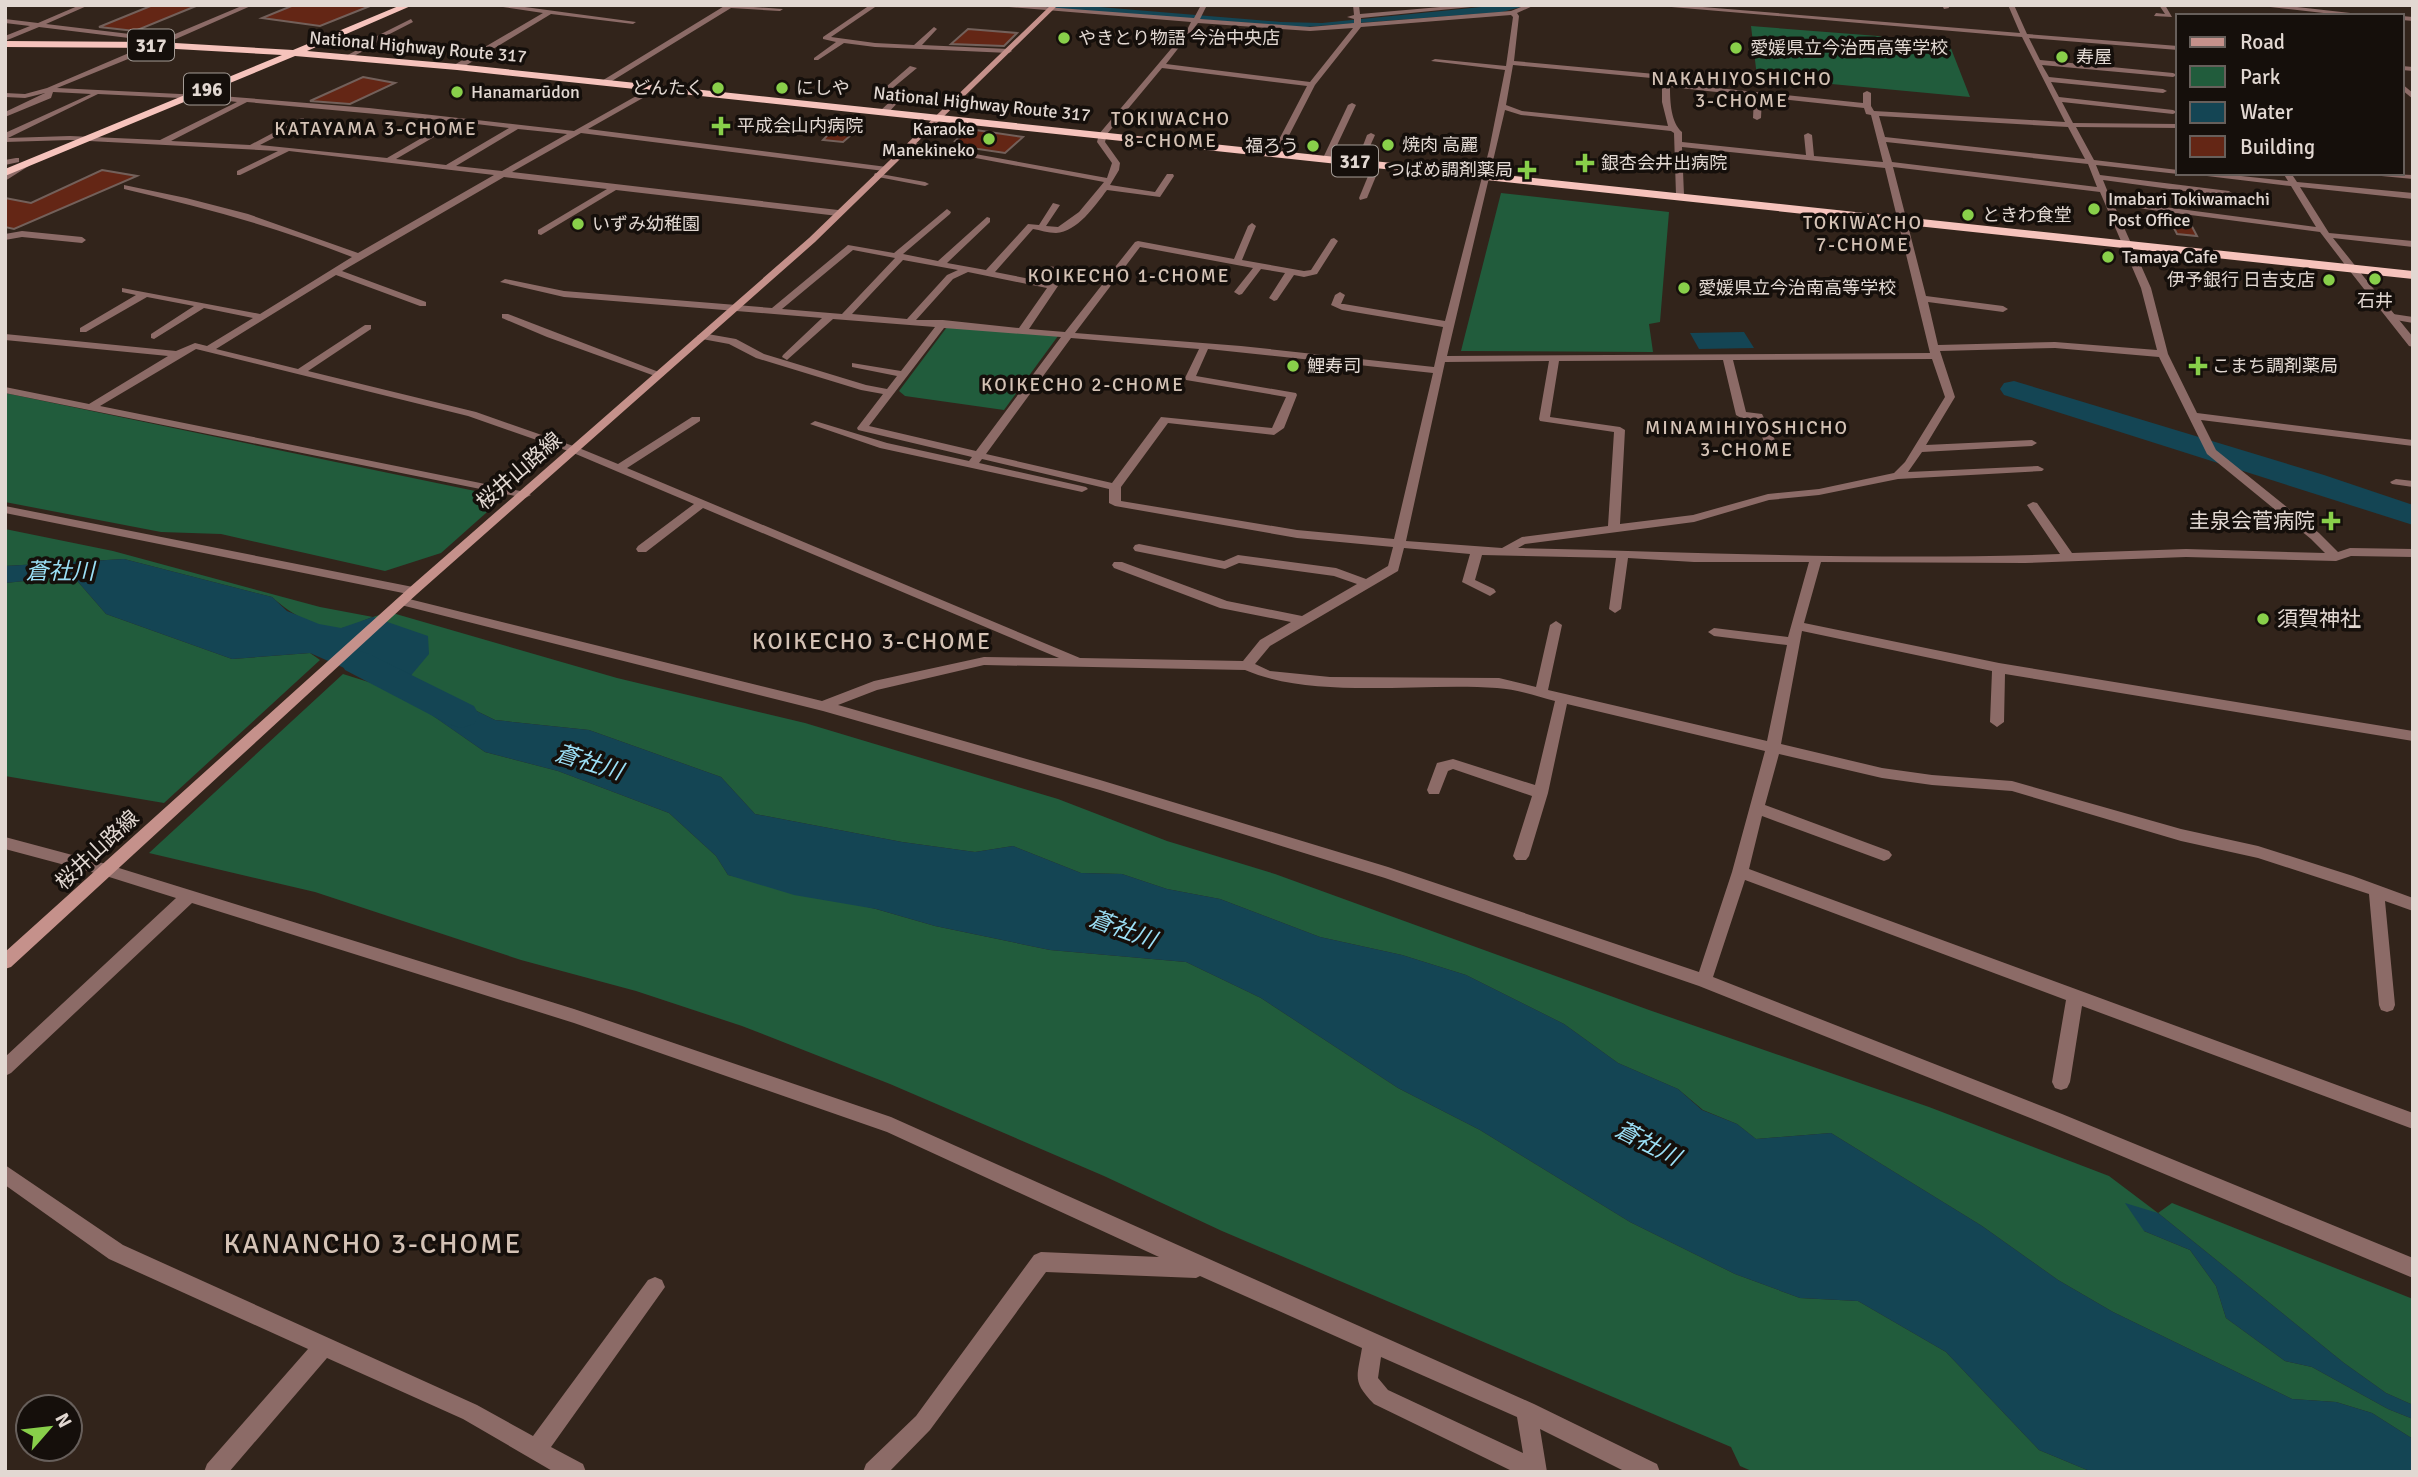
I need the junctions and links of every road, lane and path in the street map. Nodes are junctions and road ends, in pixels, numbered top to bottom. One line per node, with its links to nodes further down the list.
1 (86, 5): 37 (street)
2 (250, 5): 44 (street)
3 (391, 5): 47 (highway, 196)
4 (409, 5): 49 (highway, 196)
5 (492, 5): 23 (street)
6 (875, 5): 42 (street)
7 (988, 5): 18 (street)
8 (1105, 5): 22 (street)
9 (1356, 5): 28 (street)
10 (1488, 5): 28 (street)
11 (1532, 5): 24 (street)
12 (1651, 5): 19 (street)
13 (2011, 5): 38 (street)
14 (2162, 5): 27 (street)
15 (2256, 5): 26 (street)
16 (2330, 5): 26 (street)
17 (730, 6): 20 (street); 60 (street)
18 (1019, 7): 21 (street)
19 (1683, 7): 35 (street)
20 (780, 9)
21 (1051, 9): 33 (street); 48 (main road, 桜井山路線)
22 (1202, 10): 29 (street); 33 (street)
23 (550, 12): 34 (street); 56 (street)
24 (1512, 13): 39 (street); 54 (street)
25 (1875, 13): 35 (street)
26 (2337, 14)
27 (2156, 15)
28 (1355, 17): 30 (street); 39 (street)
29 (1304, 19)
30 (1325, 19)
31 (5, 21): 37 (street)
32 (411, 21): 50 (street)
33 (1196, 21): 39 (street); 55 (street)
34 (633, 22)
35 (1879, 23): 41 (street)
36 (2007, 24): 38 (street)
37 (39, 25): 43 (street); 44 (street)
38 (2020, 25): 41 (street)
39 (1358, 26): 61 (street)
40 (934, 29): 45 (street)
41 (2025, 34): 46 (street); 53 (street)
42 (843, 40): 45 (street); 51 (street)
43 (5, 42): 44 (highway, National Highway Route 317 / 317)
44 (158, 45): 47 (highway, National Highway Route 317 / 317); 64 (street)
45 (916, 47): 48 (street)
46 (2176, 48)
47 (280, 51): 49 (highway, National Highway Route 317 / 317); 70 (highway, 196)
48 (1009, 51): 80 (main road, 桜井山路線)
49 (296, 53): 50 (highway, National Highway Route 317 / 317); 71 (highway, 196)
50 (348, 57): 56 (highway, National Highway Route 317 / 317)
51 (816, 59)
52 (1435, 61): 54 (street)
53 (2037, 62): 58 (street); 59 (street)
54 (1509, 65): 62 (street); 75 (street)
55 (1161, 66): 61 (street); 89 (street)
56 (457, 67): 60 (highway, National Highway Route 317 / 317)
57 (913, 68): 77 (street)
58 (2173, 75)
59 (2046, 79): 65 (street); 72 (street)
60 (604, 82): 63 (highway, National Highway Route 317 / 317)
61 (1312, 84): 101 (street)
62 (1667, 85): 68 (street); 87 (street)
63 (654, 88): 77 (highway, National Highway Route 317 / 317); 88 (street)
64 (50, 90): 66 (street); 69 (street); 79 (street)
65 (2163, 91)
66 (100, 93): 70 (street); 92 (street)
67 (1867, 93): 76 (street)
68 (1758, 94): 76 (street); 81 (street)
69 (5, 95)
70 (172, 96): 71 (street); 93 (highway, 196)
71 (189, 97): 73 (street); 94 (highway, 196)
72 (2058, 99): 78 (street); 84 (street)
73 (246, 100): 83 (street); 96 (street)
74 (1352, 105): 102 (street)
75 (1501, 106): 87 (street); 115 (street)
76 (1870, 109): 84 (street); 95 (street)
77 (884, 112): 80 (highway, National Highway Route 317 / 317)
78 (2173, 112)
79 (7, 114)
80 (940, 118): 89 (highway, National Highway Route 317 / 317); 97 (main road, 桜井山路線)
81 (1756, 118)
82 (301, 120): 99 (street)
83 (459, 120): 85 (street); 104 (street)
84 (2073, 125): 86 (street); 107 (street)
85 (518, 126): 88 (street); 110 (street)
86 (2176, 126)
87 (1673, 129): 98 (street)
88 (577, 132): 111 (street); 114 (street)
89 (1103, 134): 101 (highway, National Highway Route 317 / 317); 124 (street)
90 (1371, 135): 106 (street)
91 (1808, 135): 103 (street)
92 (5, 138): 93 (street)
93 (70, 138): 94 (street); 105 (highway, 196)
94 (88, 138): 96 (street); 119 (highway, 196)
95 (1880, 139): 107 (street); 109 (street)
96 (162, 142): 99 (street)
97 (912, 144): 111 (main road, 桜井山路線); 124 (street)
98 (1680, 144): 103 (street); 130 (street)
99 (252, 147): 100 (street)
100 (289, 149): 104 (street); 113 (street)
101 (1276, 153): 102 (highway, National Highway Route 317 / 317)
102 (1327, 158): 106 (highway, National Highway Route 317 / 317)
103 (1810, 158): 109 (street)
104 (389, 160): 110 (street)
105 (9, 162)
106 (1359, 162): 108 (highway, National Highway Route 317 / 317)
107 (2091, 163): 112 (street); 121 (street)
108 (1377, 164): 115 (highway, National Highway Route 317 / 317); 132 (street)
109 (1886, 165): 128 (street); 137 (street)
110 (448, 167): 114 (street)
111 (881, 172): 123 (street); 136 (main road, 桜井山路線)
112 (2176, 172)
113 (240, 173)
114 (500, 174): 127 (street); 149 (street)
115 (1486, 175): 130 (highway, National Highway Route 317 / 317); 181 (street)
116 (2203, 175): 125 (street)
117 (2288, 175): 125 (street)
118 (2392, 175): 122 (street)
119 (5, 176)
120 (1170, 176): 124 (street)
121 (2098, 177): 128 (street); 129 (street)
122 (2413, 177)
123 (925, 184)
124 (1107, 184): 140 (street)
125 (2295, 186): 131 (street); 142 (street)
126 (127, 187): 149 (street)
127 (615, 187): 136 (street); 141 (street)
128 (2104, 190): 133 (street)
129 (2229, 194)
130 (1680, 195): 137 (highway, National Highway Route 317 / 317)
131 (2413, 196)
132 (1363, 198)
133 (2109, 202): 142 (street); 146 (street)
134 (1056, 205): 140 (street)
135 (947, 212): 148 (street)
136 (838, 213): 170 (main road, 桜井山路線)
137 (1902, 219): 146 (highway, National Highway Route 317 / 317); 167 (street)
138 (987, 220): 151 (street)
139 (1252, 226): 150 (street)
140 (1041, 228): 158 (street)
141 (541, 232)
142 (2324, 232): 147 (street); 154 (street)
143 (5, 237): 144 (street)
144 (82, 240)
145 (1334, 241): 157 (street)
146 (2127, 244): 154 (highway, National Highway Route 317 / 317); 194 (street)
147 (2413, 244)
148 (898, 256): 151 (street); 172 (street); 175 (street)
149 (359, 257): 156 (street)
150 (1237, 262): 152 (street); 160 (street)
151 (940, 264): 155 (street)
152 (1259, 266): 157 (street); 163 (street)
153 (1052, 268): 160 (street)
154 (2352, 268): 159 (highway, National Highway Route 317 / 317); 177 (street)
155 (968, 269): 158 (street); 179 (street)
156 (336, 272): 168 (street); 176 (street)
157 (1291, 272): 166 (street)
158 (989, 273): 184 (street)
159 (2413, 275)
160 (1111, 279): 185 (street)
161 (505, 282): 170 (street)
162 (125, 290): 164 (street)
163 (1240, 292)
164 (145, 294): 169 (street); 183 (street)
165 (1340, 295): 181 (street)
166 (1274, 298)
167 (1923, 298): 171 (street); 192 (street)
168 (424, 304)
169 (204, 305): 176 (street); 186 (street)
170 (732, 308): 172 (street); 187 (main road, 桜井山路線)
171 (2003, 309)
172 (774, 311): 173 (street)
173 (831, 315): 175 (street); 195 (street)
174 (505, 316): 201 (street)
175 (845, 316): 179 (street)
176 (263, 317): 191 (street)
177 (2393, 317): 178 (street); 189 (street)
178 (2413, 320)
179 (910, 321): 180 (street)
180 (943, 323): 184 (street); 202 (street)
181 (1449, 325): 199 (street)
182 (368, 327): 200 (street)
183 (83, 330)
184 (1023, 330): 185 (street)
185 (1071, 334): 190 (street); 214 (street)
186 (155, 336)
187 (702, 336): 201 (main road, 桜井山路線); 204 (street)
188 (5, 337): 193 (street)
189 (2413, 344)
190 (1205, 346): 199 (street); 220 (street)
191 (208, 350): 193 (street); 200 (street)
192 (1935, 352): 194 (street); 196 (street); 212 (street)
193 (178, 354): 205 (street)
194 (2163, 354): 206 (street)
195 (787, 357)
196 (1727, 358): 197 (street); 211 (street)
197 (1553, 359): 199 (street); 225 (street)
198 (856, 365): 202 (street)
199 (1439, 365): 226 (street)
200 (301, 371): 213 (street)
201 (659, 374): 213 (main road, 桜井山路線)
202 (903, 374): 204 (street)
203 (5, 390): 205 (street)
204 (889, 392): 214 (street)
205 (91, 407): 221 (street)
206 (2195, 416): 210 (street); 234 (street)
207 (695, 419): 215 (street)
208 (816, 424): 214 (street)
209 (2032, 443): 212 (street)
210 (2413, 443)
211 (1772, 446)
212 (1919, 449): 217 (street)
213 (575, 450): 215 (street); 221 (main road, 桜井山路線)
214 (975, 461): 220 (street)
215 (619, 468): 222 (street)
216 (2038, 469): 217 (street)
217 (1898, 476): 225 (street)
218 (2396, 482): 219 (street)
219 (2413, 484)
220 (1115, 492): 226 (street)
221 (525, 495): 238 (main road, 桜井山路線)
222 (702, 503): 228 (street); 247 (street)
223 (2034, 505): 233 (street)
224 (5, 509): 238 (street)
225 (1614, 529): 230 (street)
226 (1400, 544): 229 (street); 237 (street)
227 (1139, 548): 237 (street)
228 (642, 549)
229 (1477, 551): 230 (street); 239 (street)
230 (1504, 551): 231 (street)
231 (1623, 553): 235 (street); 241 (street)
232 (2413, 553): 234 (street)
233 (2068, 556): 234 (street); 235 (street)
234 (2336, 556)
235 (1816, 558): 244 (street)
236 (1118, 565): 242 (street)
237 (1367, 584): 242 (street)
238 (413, 591): 240 (main road, 桜井山路線)
239 (1490, 592)
240 (401, 601): 252 (street); 262 (main road, 桜井山路線)
241 (1615, 609)
242 (1303, 620): 248 (street)
243 (1556, 625): 250 (street)
244 (1797, 626): 246 (street); 249 (street)
245 (1714, 632): 246 (street)
246 (1794, 642): 255 (street)
247 (1081, 662): 248 (street); 252 (street)
248 (1247, 666): 250 (street)
249 (1999, 668): 253 (street); 254 (street)
250 (1541, 693): 251 (street)
251 (1562, 698): 255 (street); 257 (street)
252 (823, 706): 268 (street)
253 (1997, 722)
254 (2413, 736)
255 (1773, 748): 258 (street); 264 (street)
256 (1434, 790): 257 (street)
257 (1541, 793): 261 (street)
258 (1757, 808): 260 (street); 263 (street)
259 (5, 843): 262 (street)
260 (1884, 855)
261 (1521, 856)
262 (106, 870): 265 (street); 267 (main road, 桜井山路線)
263 (1740, 872): 268 (street); 269 (street)
264 (2376, 891): 266 (street); 270 (street)
265 (189, 895): 271 (street); 275 (street)
266 (2413, 905)
267 (5, 962)
268 (1704, 981): 276 (street)
269 (2075, 996): 272 (street); 273 (street)
270 (2387, 1005)
271 (5, 1068)
272 (2061, 1082)
273 (2413, 1121)
274 (5, 1174): 279 (street)
275 (1205, 1268): 278 (street); 285 (street)
276 (2413, 1268)
277 (655, 1287): 281 (street)
278 (1373, 1343): 280 (street); 282 (street)
279 (324, 1346): 281 (street); 283 (street)
280 (1527, 1410): 282 (street); 286 (street)
281 (536, 1450): 284 (street)
282 (1536, 1471)
283 (215, 1472)
284 (575, 1472)
285 (874, 1472)
286 (1649, 1472)

